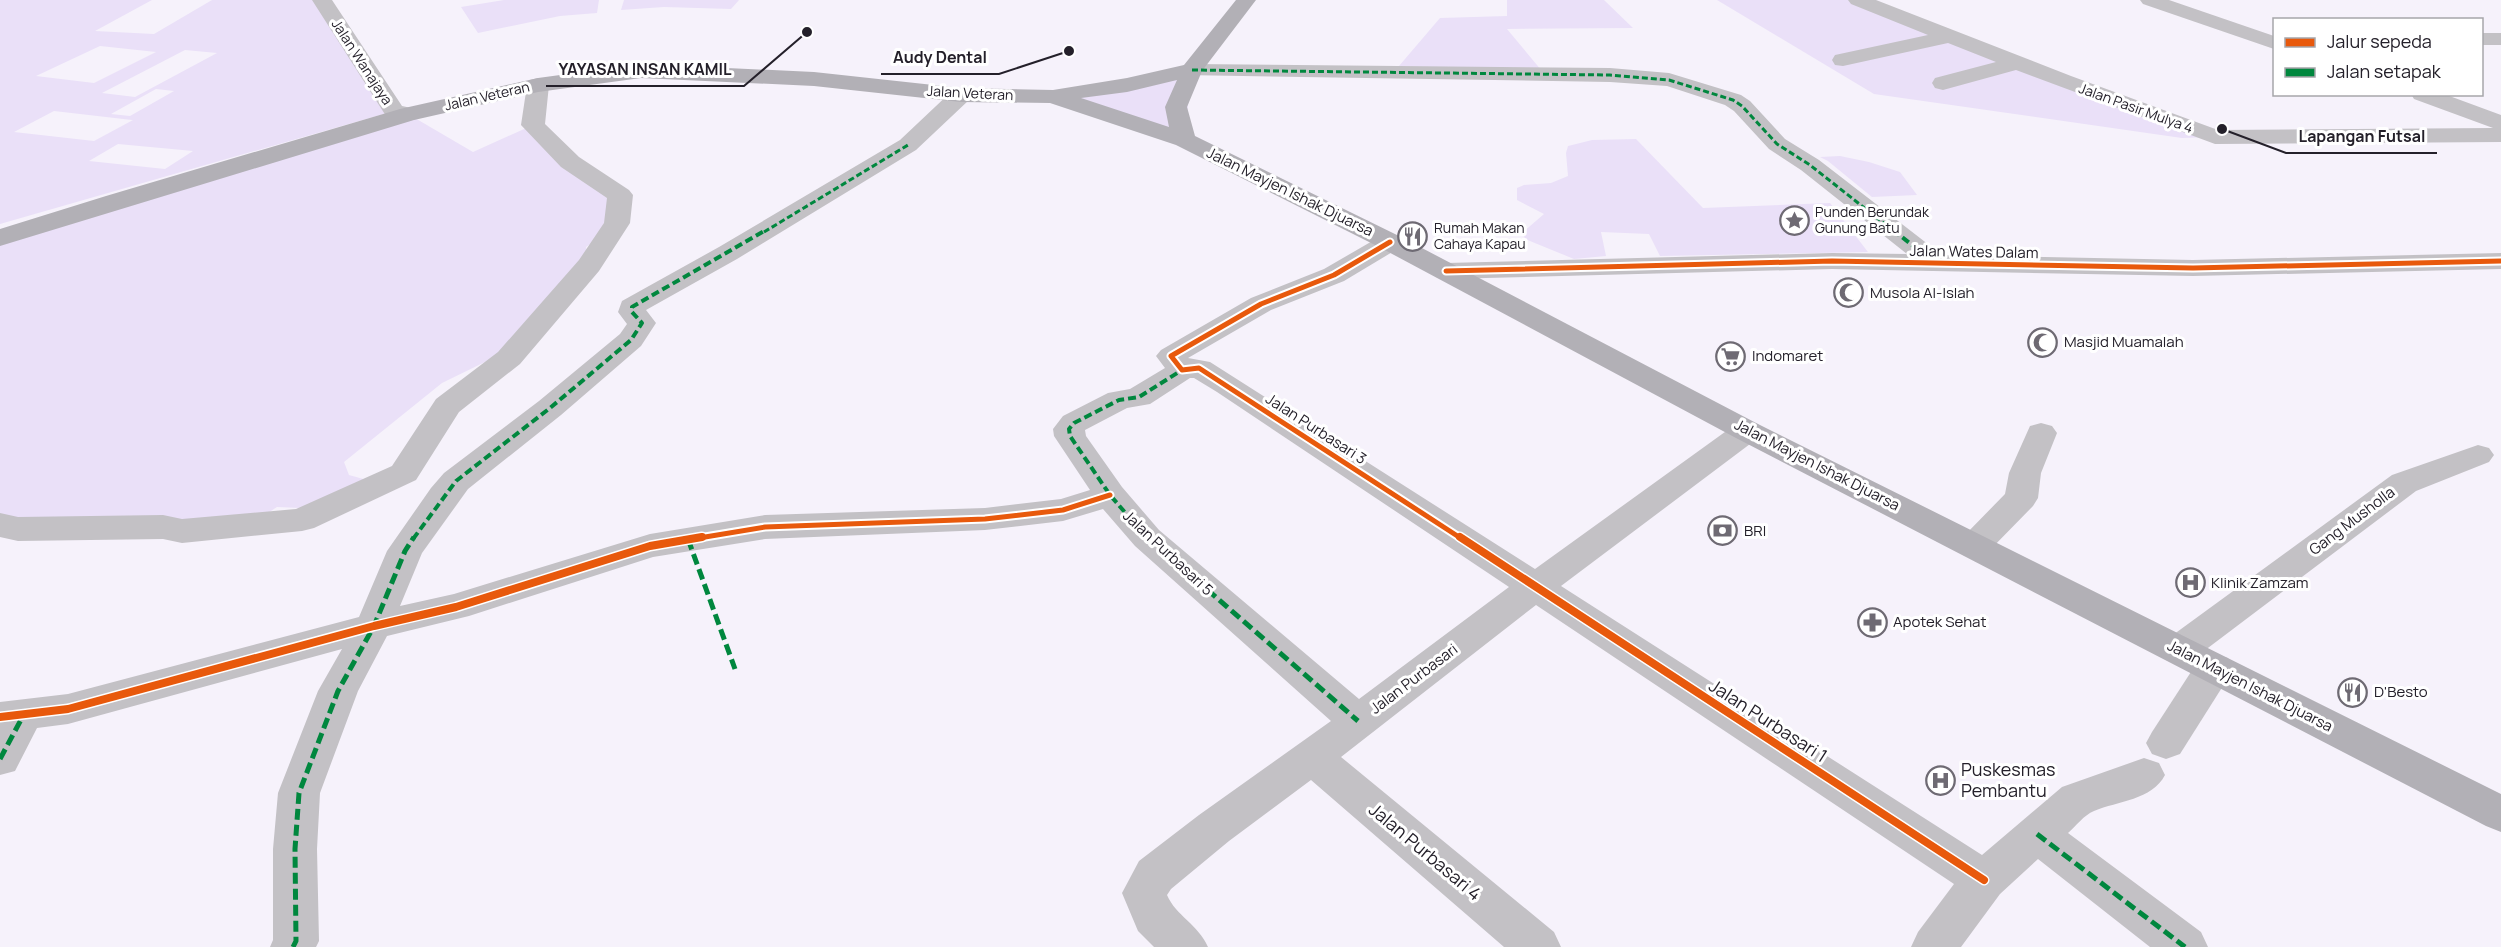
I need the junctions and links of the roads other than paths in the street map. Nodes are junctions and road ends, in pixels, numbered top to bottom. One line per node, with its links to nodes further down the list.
1 (322, 0): 17 (street, Jalan Wanajaya)
2 (1246, 0): 11 (main road)
3 (1858, 0): 5 (street, Jalan Pasir Mulya 4)
4 (2150, 0): 8 (street)
5 (1951, 36): 9 (street); 10 (street, Jalan Pasir Mulya 4)
6 (2483, 39): 7 (street)
7 (2501, 39)
8 (2273, 42)
9 (1843, 60)
10 (2018, 63): 12 (street); 20 (street, Jalan Pasir Mulya 4)
11 (1192, 70): 15 (main road); 21 (main road); 25 (street)
12 (1942, 82)
13 (538, 85): 14 (main road, Jalan Veteran); 17 (main road, Jalan Veteran); 32 (street)
14 (961, 95): 15 (main road, Jalan Veteran); 35 (street)
15 (1052, 96): 18 (main road, Jalan Veteran)
16 (2427, 96): 19 (street)
17 (408, 114): 22 (main road, Jalan Veteran)
18 (1131, 122): 21 (main road, Jalan Mayjen Ishak Djuarsa)
19 (2501, 123)
20 (2501, 135)
21 (1184, 140): 23 (main road, Jalan Mayjen Ishak Djuarsa)
22 (0, 238)
23 (1390, 242): 26 (main road, Jalan Mayjen Ishak Djuarsa); 27 (street)
24 (2501, 261): 25 (street, Jalan Wates Dalam)
25 (1935, 263): 26 (street, Jalan Wates Dalam)
26 (1446, 271): 28 (main road, Jalan Mayjen Ishak Djuarsa)
27 (1182, 370): 31 (street, Jalan Purbasari 5); 34 (street, Jalan Purbasari 3)
28 (1747, 430): 33 (main road, Jalan Mayjen Ishak Djuarsa); 34 (street, Jalan Purbasari)
29 (2041, 433): 33 (street)
30 (2478, 455): 36 (street, Gang Musholla)
31 (1110, 495): 35 (street); 39 (street, Jalan Purbasari 5)
32 (0, 525)
33 (1975, 545): 36 (main road, Jalan Mayjen Ishak Djuarsa)
34 (1536, 586): 39 (street, Jalan Purbasari); 44 (street, Jalan Purbasari 1)
35 (374, 626): 38 (street); 45 (street)
36 (2179, 650): 37 (main road, Jalan Mayjen Ishak Djuarsa)
37 (2214, 668): 42 (main road, Jalan Mayjen Ishak Djuarsa); 43 (street)
38 (12, 716): 41 (street)
39 (1358, 721): 40 (street, Jalan Purbasari)
40 (1312, 757): 46 (street, Jalan Purbasari); 47 (street, Jalan Purbasari 4)
41 (0, 759)
42 (2501, 814)
43 (2037, 834): 44 (street); 49 (street)
44 (1984, 880): 48 (street)
45 (293, 947)
46 (1185, 947)
47 (1538, 947)
48 (1934, 947)
49 (2185, 947)

